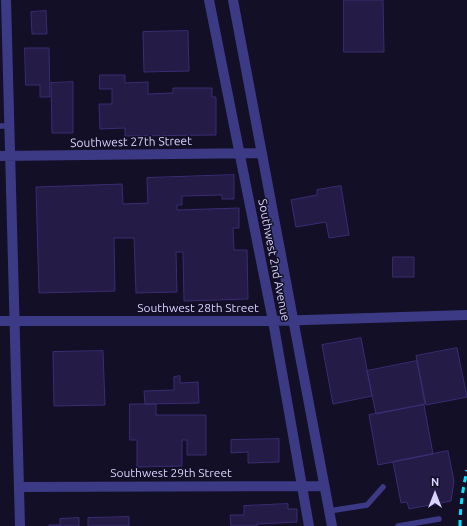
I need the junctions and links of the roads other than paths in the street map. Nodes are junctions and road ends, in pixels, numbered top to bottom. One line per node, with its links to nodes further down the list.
1 (6, 0): 4 (street)
2 (209, 0): 6 (street, Southwest 2nd Avenue)
3 (233, 0): 7 (street, Southwest 2nd Avenue)
4 (3, 38): 5 (street)
5 (5, 126): 9 (street)
6 (240, 153): 7 (street, Southwest 27th Street); 9 (street, Southwest 27th Street); 13 (street, Southwest 2nd Avenue)
7 (262, 153): 14 (street, Southwest 2nd Avenue)
8 (0, 156): 9 (street, Southwest 27th Street)
9 (10, 156): 12 (street)
10 (467, 315): 14 (street, Southwest 28th Street)
11 (0, 321): 12 (street, Southwest 28th Street)
12 (14, 321): 13 (street, Southwest 28th Street); 17 (street)
13 (272, 321): 14 (street, Southwest 28th Street); 15 (street, Southwest 2nd Avenue)
14 (293, 321): 16 (street, Southwest 2nd Avenue)
15 (301, 486): 16 (street, Southwest 29th Street); 17 (street, Southwest 29th Street); 22 (street, Southwest 2nd Avenue)
16 (324, 486): 19 (street, Southwest 2nd Avenue)
17 (19, 487): 21 (street)
18 (383, 487): 19 (lane)
19 (329, 511): 23 (street, Southwest 2nd Avenue)
20 (439, 519): 24 (lane)
21 (20, 526)
22 (309, 526)
23 (332, 526)
24 (398, 526)

